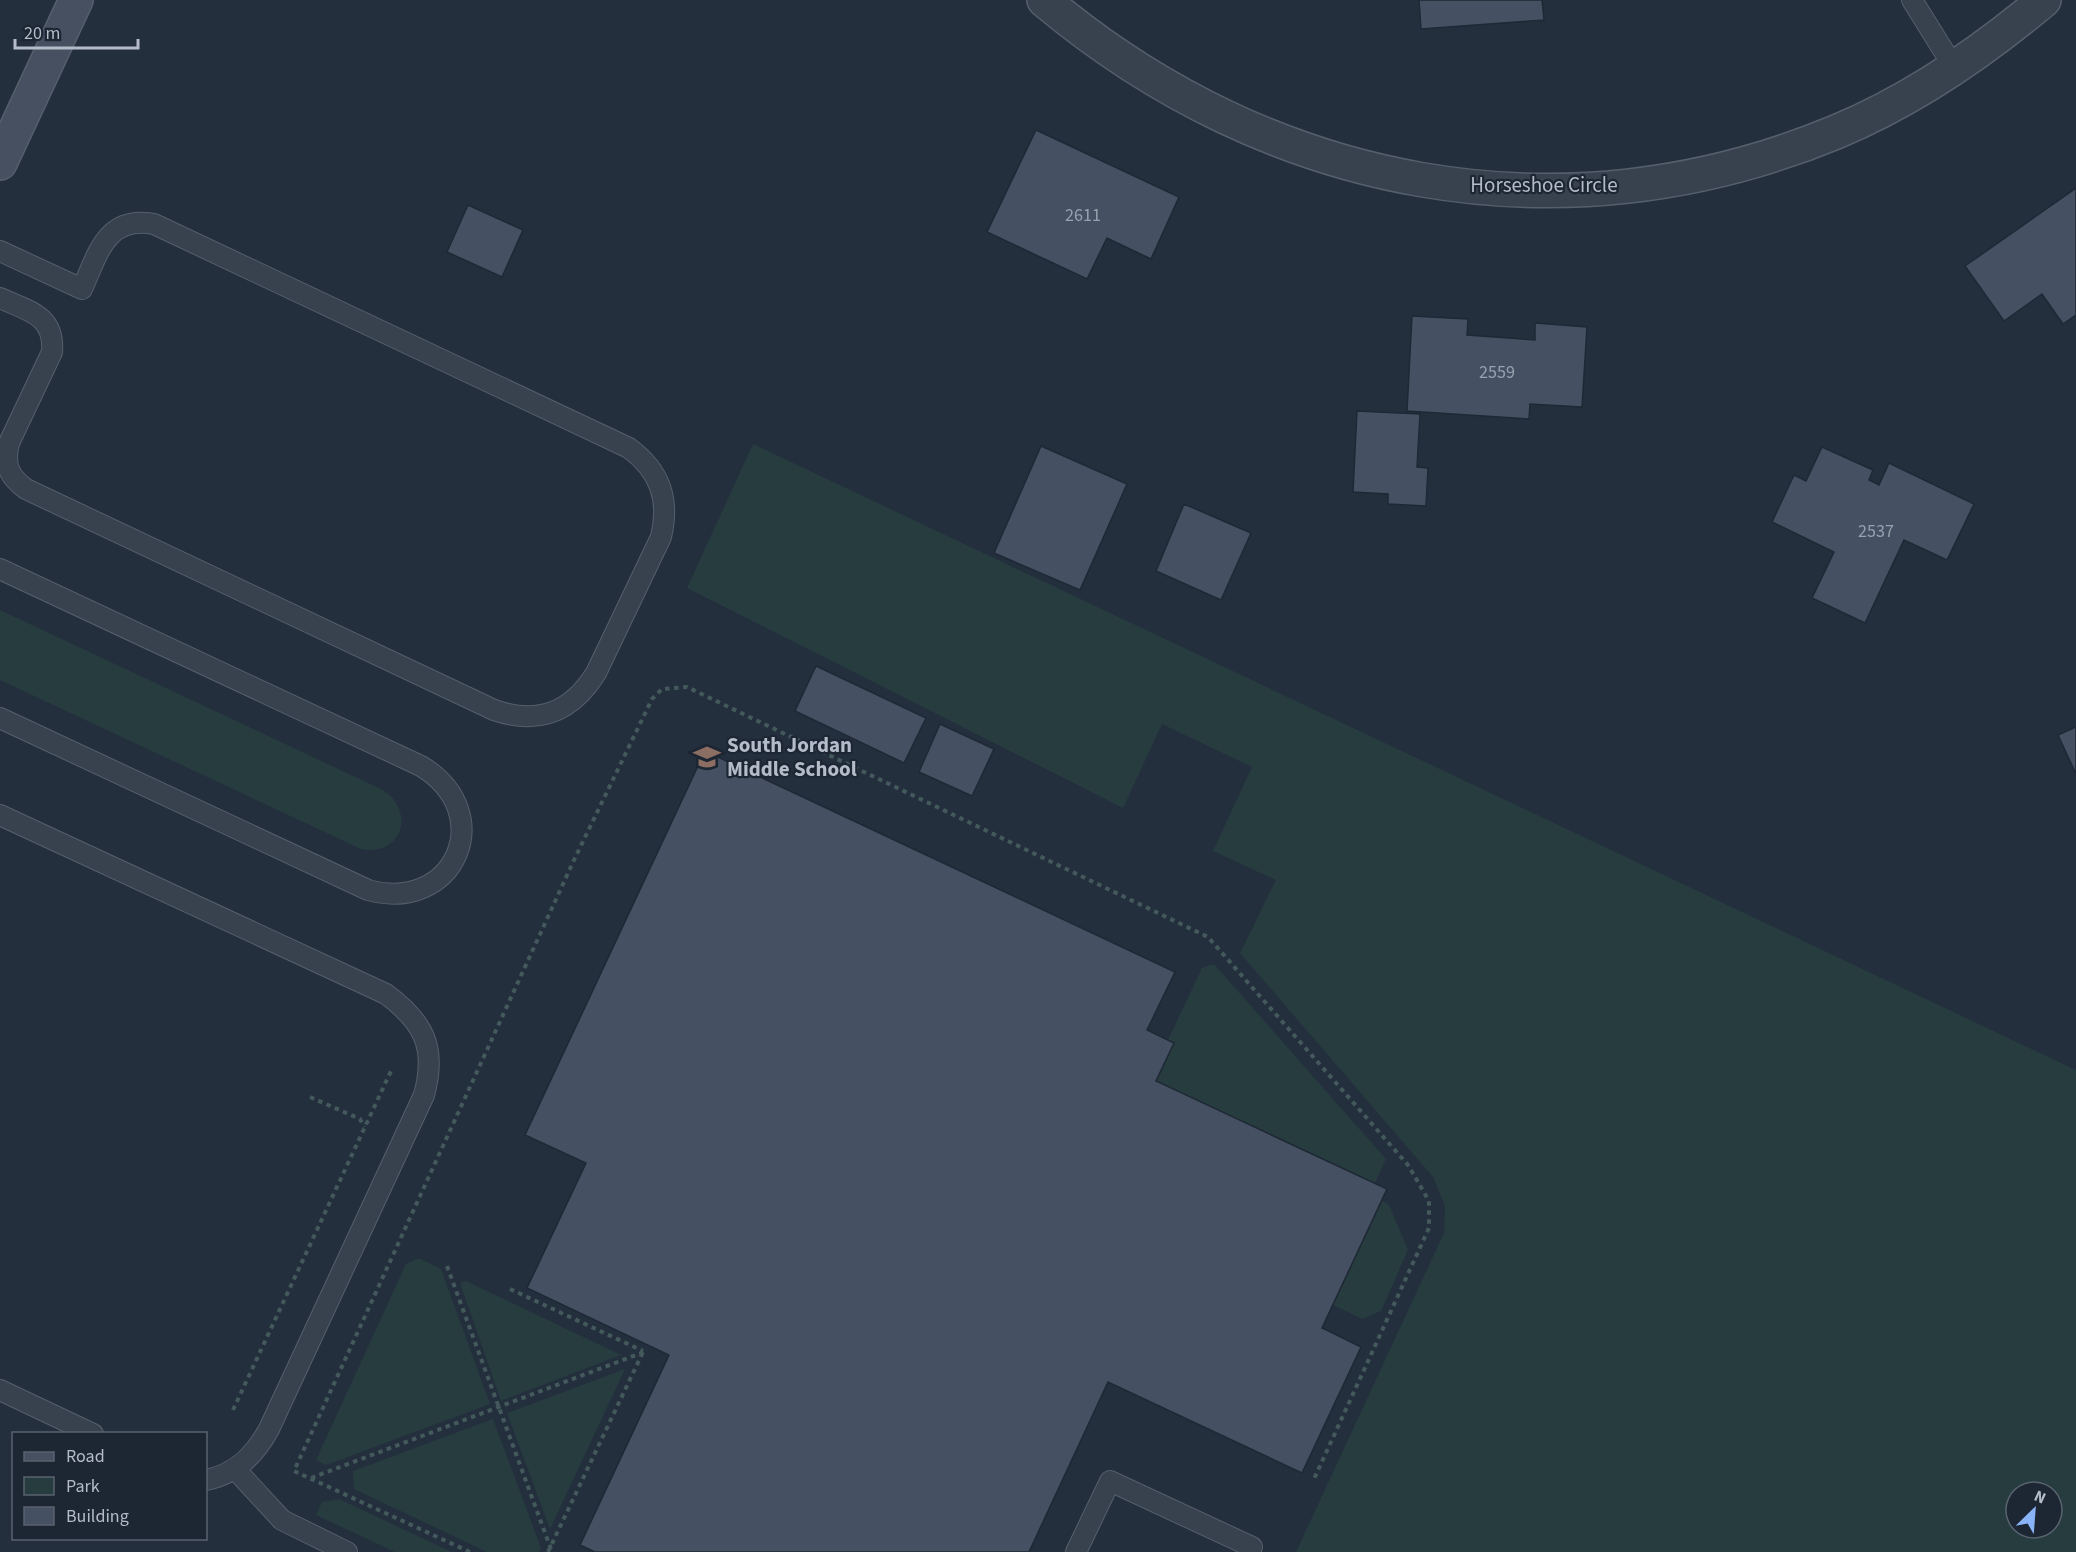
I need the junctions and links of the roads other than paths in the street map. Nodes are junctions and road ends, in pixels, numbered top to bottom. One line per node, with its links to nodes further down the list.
1 (76, 0): 6 (main road)
2 (1044, 0): 5 (street, Horseshoe Circle)
3 (1912, 0): 5 (lane)
4 (2044, 0): 5 (street, Horseshoe Circle)
5 (1954, 69)
6 (0, 163)
7 (0, 251): 8 (lane)
8 (0, 298)
9 (0, 569): 10 (lane)
10 (0, 718)
11 (0, 815): 14 (lane)
12 (0, 1390): 13 (lane)
13 (89, 1432)
14 (235, 1469): 15 (lane); 17 (lane)
15 (207, 1480)
16 (1252, 1548): 18 (lane)
17 (347, 1552)
18 (1076, 1552)

